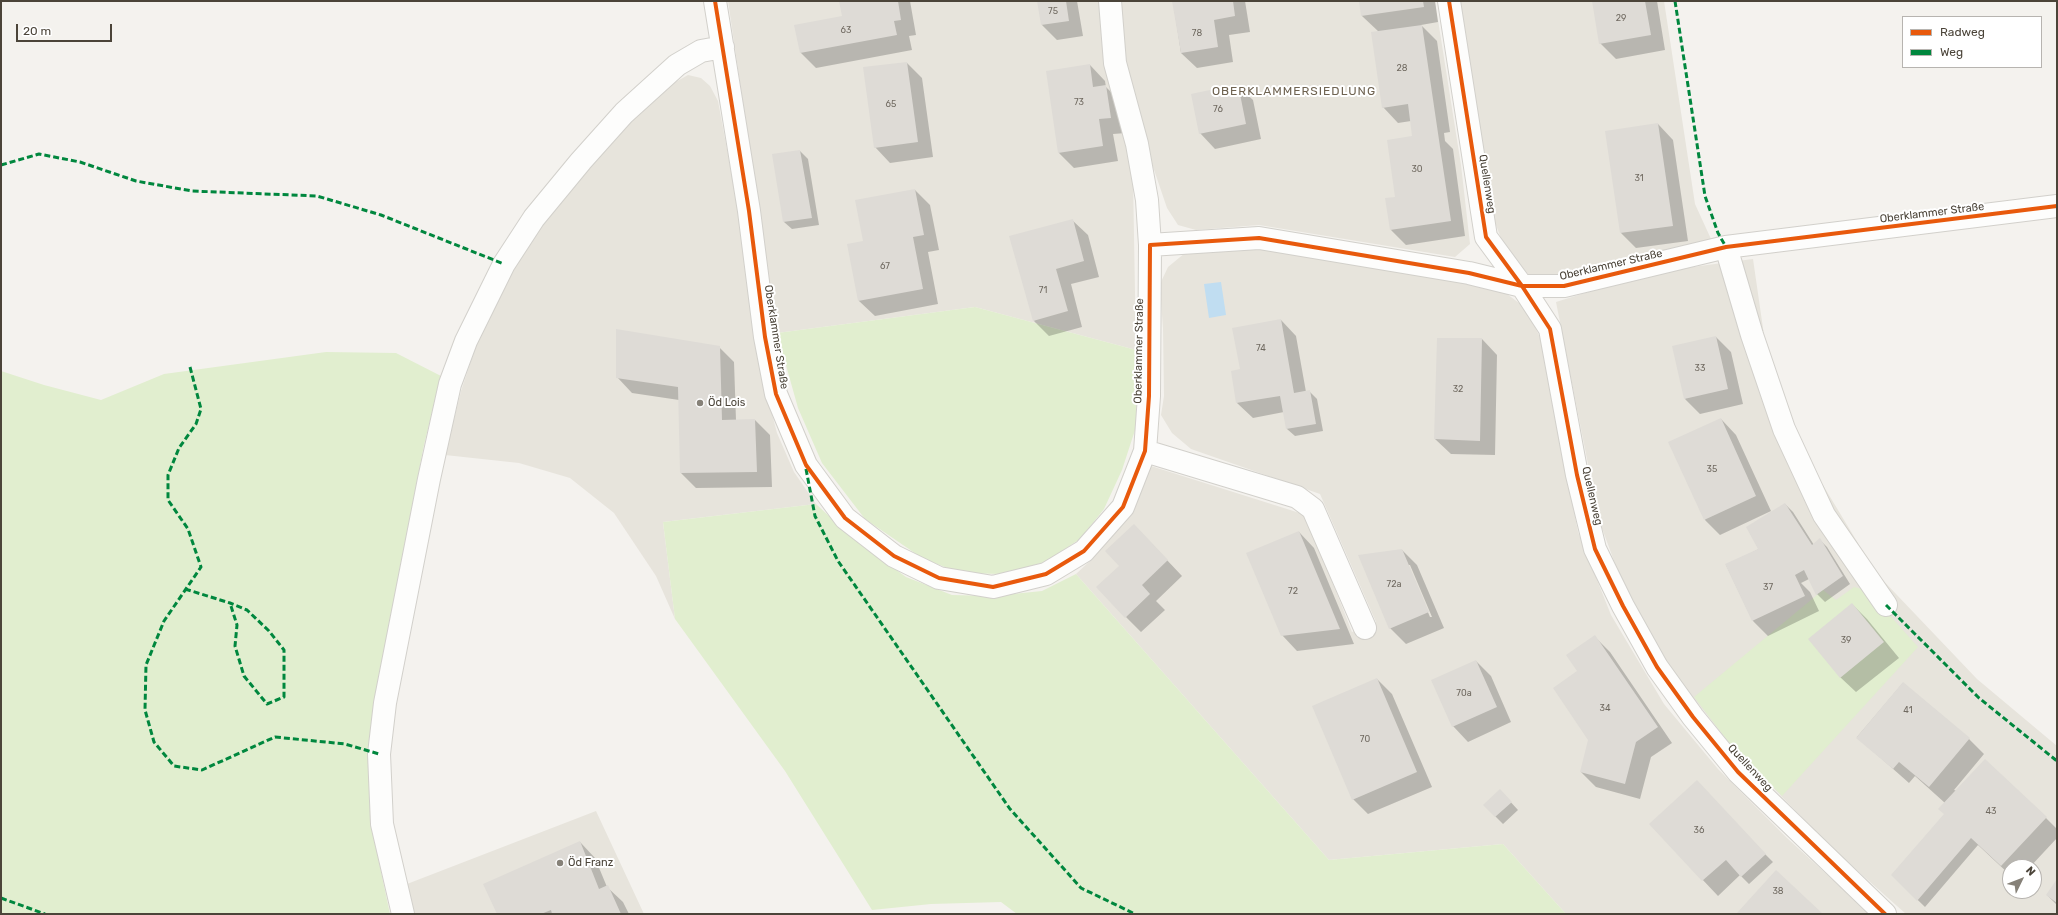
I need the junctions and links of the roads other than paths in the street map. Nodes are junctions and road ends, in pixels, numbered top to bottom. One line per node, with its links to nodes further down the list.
1 (715, 1): 4 (street, Oberklammer Straße)
2 (1110, 1): 6 (street, Oberklammer Straße)
3 (1449, 1): 8 (street, Quellenweg)
4 (723, 47): 9 (street, Oberklammer Straße); 12 (street)
5 (2057, 206): 7 (street, Oberklammer Straße)
6 (1150, 245): 8 (street, Oberklammer Straße); 9 (street, Oberklammer Straße)
7 (1726, 247): 8 (street, Oberklammer Straße); 10 (street)
8 (1522, 286): 13 (street, Quellenweg)
9 (1145, 450): 11 (street)
10 (1886, 605)
11 (1365, 628)
12 (403, 914)
13 (1884, 914)

